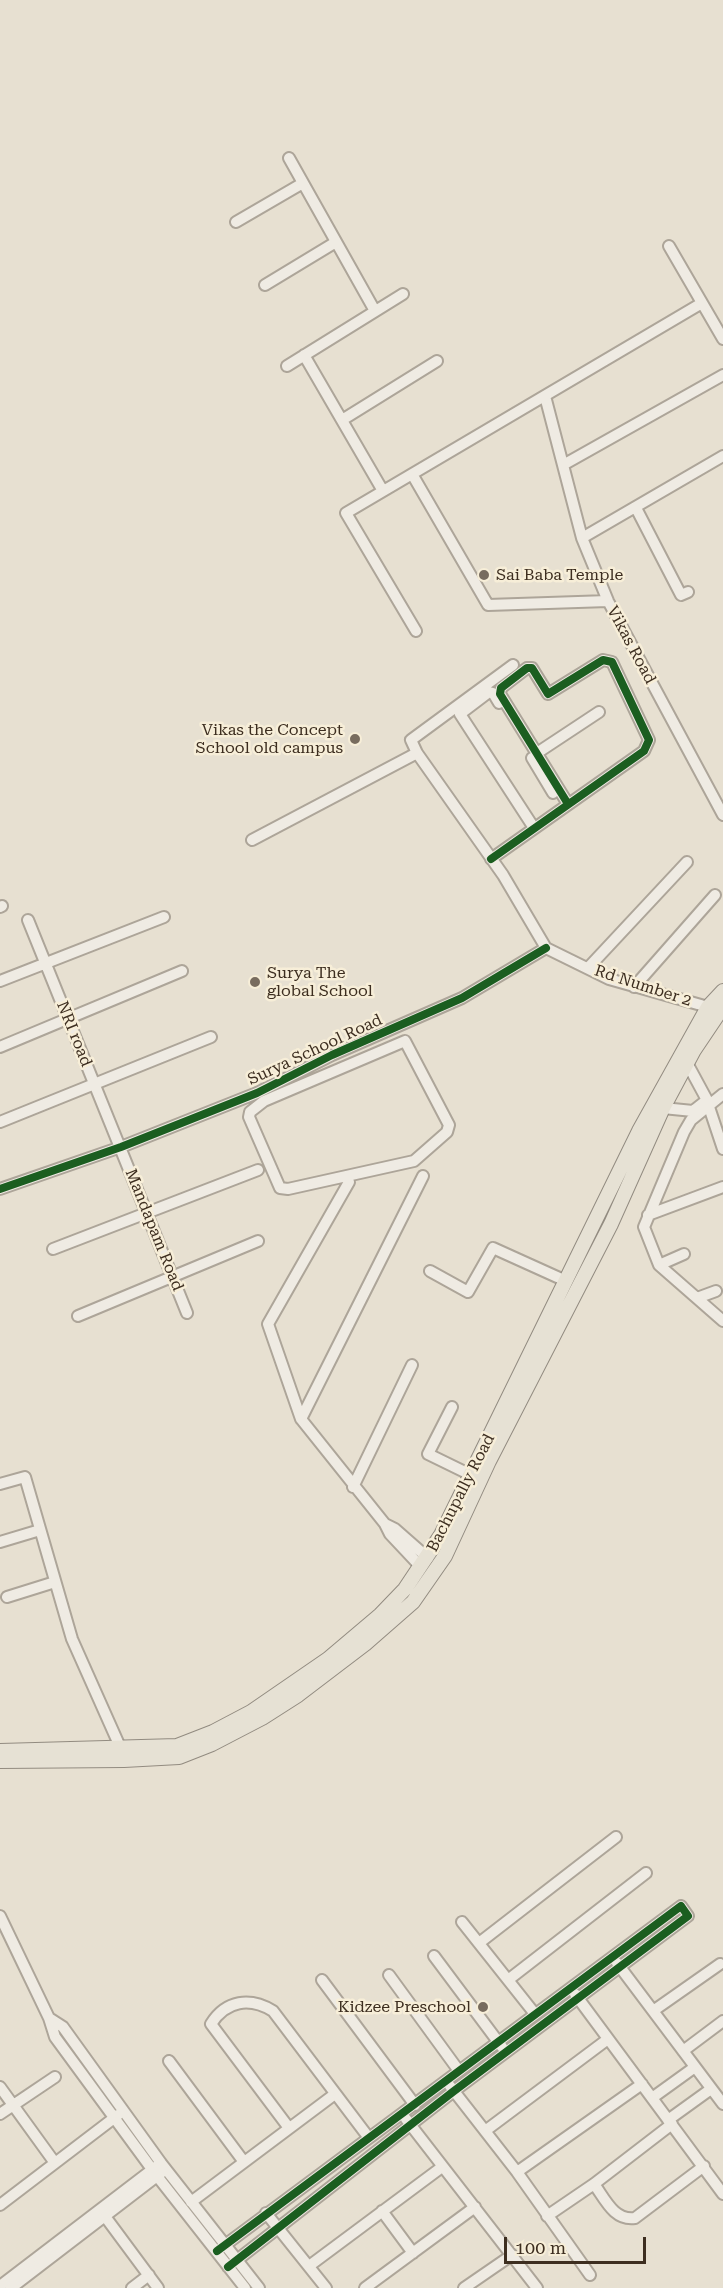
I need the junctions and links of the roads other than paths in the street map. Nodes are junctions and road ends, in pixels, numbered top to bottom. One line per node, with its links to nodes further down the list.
1 (289, 158): 2 (street)
2 (303, 183): 3 (street); 4 (street)
3 (236, 222)
4 (336, 242): 6 (street); 9 (street)
5 (669, 246): 8 (street)
6 (265, 285)
7 (403, 294): 9 (street)
8 (702, 303): 10 (street); 15 (street)
9 (375, 311): 11 (street)
10 (723, 339)
11 (304, 355): 13 (street); 16 (street)
12 (437, 362): 16 (street)
13 (287, 366)
14 (723, 375): 18 (street)
15 (545, 396): 18 (street, Vikas Road); 19 (street)
16 (342, 420): 20 (street)
17 (723, 456): 21 (street)
18 (563, 465): 22 (street, Vikas Road)
19 (412, 474): 20 (street); 24 (street)
20 (383, 491): 25 (street)
21 (636, 508): 22 (street); 23 (street)
22 (582, 538): 24 (street, Vikas Road)
23 (688, 592)
24 (608, 601): 32 (street, Vikas Road)
25 (416, 631)
26 (513, 665): 28 (street)
27 (599, 712): 29 (street)
28 (417, 753): 34 (street); 35 (street)
29 (537, 753): 31 (street); 31 (street)
30 (553, 794): 33 (street)
31 (568, 804): 33 (street)
32 (723, 815)
33 (534, 828): 35 (street)
34 (252, 840)
35 (491, 859): 40 (street)
36 (687, 862): 42 (street)
37 (715, 895): 45 (street)
38 (164, 917): 41 (street)
39 (28, 920): 41 (street, NRI road)
40 (546, 948): 42 (street, Rd Number 2); 50 (street, Surya School Road)
41 (46, 964): 44 (street); 49 (street, NRI road)
42 (588, 968): 45 (street, Rd Number 2)
43 (182, 971): 49 (street)
44 (0, 981)
45 (634, 987): 47 (street, Rd Number 2)
46 (723, 991): 47 (main road, Bachupally Road)
47 (708, 1007): 65 (main road, Bachupally Road)
48 (723, 1007): 55 (main road, Bachupally Road)
49 (68, 1019): 52 (street); 57 (street, NRI road)
50 (384, 1032): 53 (street); 54 (street, Surya School Road)
51 (211, 1037): 57 (street)
52 (0, 1047)
53 (391, 1047): 56 (street); 59 (street)
54 (332, 1055): 56 (street); 59 (street, Surya School Road)
55 (687, 1063): 60 (street); 61 (main road, Bachupally Road)
56 (339, 1071): 59 (street)
57 (94, 1084): 62 (street); 64 (street, NRI road)
58 (723, 1094): 60 (street)
59 (260, 1097): 64 (street, Surya School Road)
60 (708, 1102): 61 (street); 63 (street); 72 (street)
61 (663, 1108): 65 (main road, Bachupally Road)
62 (0, 1122)
63 (722, 1144)
64 (121, 1148): 70 (street, Surya School Road); 71 (street, Mandapam Road)
65 (634, 1157): 79 (main road, Bachupally Road); 98 (main road, Bachupally Road)
66 (258, 1170): 71 (street)
67 (423, 1176): 87 (street)
68 (349, 1182): 87 (street)
69 (723, 1187): 72 (street)
70 (0, 1189)
71 (147, 1213): 74 (street); 78 (street, Mandapam Road)
72 (648, 1215): 76 (street)
73 (258, 1241): 78 (street)
74 (53, 1249)
75 (684, 1254): 76 (street)
76 (658, 1265): 81 (street)
77 (430, 1271): 79 (street)
78 (173, 1278): 82 (street, Mandapam Road); 83 (street)
79 (566, 1281): 88 (main road, Bachupally Road)
80 (716, 1291): 81 (street)
81 (697, 1298): 84 (street)
82 (187, 1313)
83 (78, 1316)
84 (723, 1321)
85 (412, 1365): 90 (street)
86 (452, 1407): 88 (street)
87 (301, 1419): 90 (street)
88 (471, 1475): 93 (main road, Bachupally Road)
89 (0, 1484): 91 (street)
90 (353, 1487): 93 (street)
91 (40, 1530): 92 (street); 94 (street)
92 (0, 1542)
93 (424, 1563): 96 (main road, Bachupally Road)
94 (56, 1582): 95 (street); 96 (street)
95 (7, 1597)
96 (121, 1749): 97 (main road, Bachupally Road)
97 (0, 1751)
98 (0, 1761)
99 (616, 1837): 103 (street)
100 (646, 1873): 110 (street)
101 (0, 1916): 115 (street)
102 (462, 1922): 103 (street)
103 (479, 1943): 110 (street)
104 (434, 1956): 118 (street)
105 (613, 1957): 107 (street); 107 (street); 111 (street)
106 (720, 1964): 113 (street)
107 (620, 1967): 112 (street); 113 (street)
108 (389, 1975): 123 (street)
109 (322, 1980): 134 (street)
110 (508, 1980): 114 (street)
111 (570, 1988): 112 (street); 114 (street)
112 (579, 2000): 117 (street); 119 (street)
113 (653, 2011): 120 (street)
114 (535, 2014): 118 (street)
115 (49, 2018): 135 (street); 138 (street)
116 (722, 2023): 120 (street)
117 (608, 2038): 126 (street); 142 (street)
118 (498, 2042): 119 (street); 123 (street)
119 (506, 2052): 129 (street)
120 (683, 2052): 122 (street)
121 (169, 2061): 144 (street)
122 (695, 2067): 128 (street); 131 (street)
123 (459, 2071): 125 (street)
124 (55, 2077): 133 (street)
125 (446, 2081): 129 (street); 134 (street)
126 (642, 2084): 131 (street); 149 (street)
127 (0, 2087): 133 (street)
128 (711, 2089): 132 (street); 139 (street)
129 (454, 2091): 140 (street); 142 (street)
130 (335, 2094): 141 (street); 141 (street); 143 (street)
131 (652, 2098): 139 (street)
132 (723, 2104)
133 (13, 2105): 136 (street); 145 (street)
134 (415, 2105): 137 (street)
135 (125, 2110): 138 (street); 148 (street)
136 (0, 2114)
137 (402, 2114): 140 (street); 143 (street)
138 (114, 2118): 145 (street); 148 (street)
139 (670, 2122): 146 (street); 150 (street)
140 (410, 2124): 147 (street); 159 (street)
141 (289, 2128): 144 (street)
142 (485, 2131): 149 (street)
143 (369, 2138): 157 (street)
144 (244, 2162): 152 (street)
145 (55, 2163): 153 (street)
146 (704, 2166): 150 (street); 151 (street)
147 (442, 2167): 154 (street); 155 (street)
148 (159, 2170): 152 (street); 156 (street); 160 (street)
149 (517, 2172): 158 (street)
150 (594, 2184): 158 (street)
151 (723, 2194)
152 (191, 2202): 160 (street)
153 (0, 2205)
154 (475, 2207): 161 (street); 162 (street)
155 (382, 2211): 161 (street); 164 (street)
156 (103, 2213): 165 (street); 168 (street); 169 (street)
157 (266, 2213): 159 (street); 160 (street)
158 (547, 2216): 166 (street)
159 (278, 2228): 163 (street); 164 (street)
160 (222, 2248): 163 (street)
161 (413, 2253): 174 (street)
162 (512, 2255): 175 (street); 176 (street)
163 (233, 2264): 167 (street)
164 (309, 2266): 173 (street)
165 (150, 2275): 170 (street); 171 (street)
166 (590, 2275)
167 (244, 2285): 172 (street)
168 (0, 2286)
169 (11, 2288)
170 (132, 2288)
171 (158, 2288)
172 (259, 2288)
173 (326, 2288)
174 (365, 2288)
175 (464, 2288)
176 (537, 2288)

